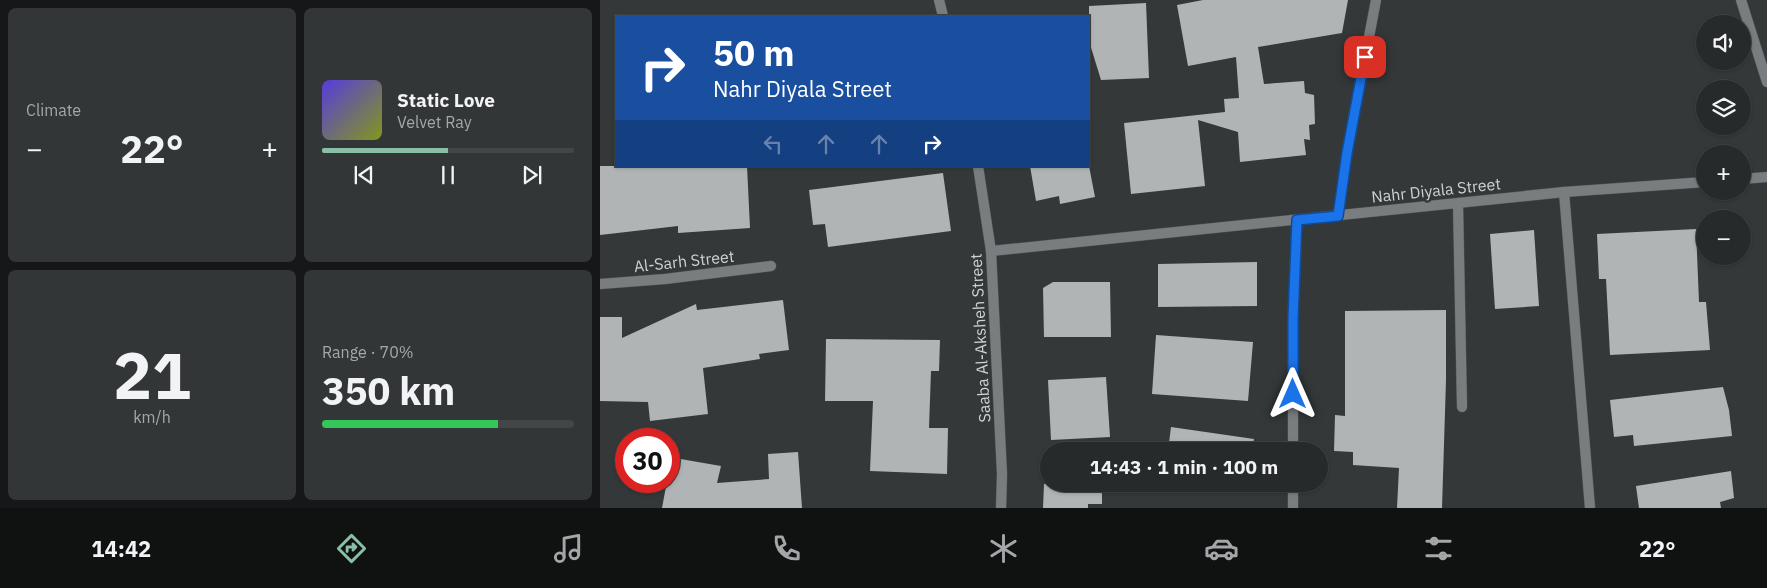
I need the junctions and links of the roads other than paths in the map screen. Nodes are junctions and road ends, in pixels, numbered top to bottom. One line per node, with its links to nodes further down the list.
1 (939, 0): 4 (street)
2 (1376, 0): 12 (street)
3 (1741, 0): 5 (street)
4 (943, 15)
5 (1767, 82)
6 (978, 167): 14 (street, Saaba Al-Aksheh Street)
7 (1767, 177): 8 (street)
8 (1751, 178)
9 (1696, 183): 10 (street, Nahr Diyala Street)
10 (1564, 192): 11 (street, Nahr Diyala Street); 22 (street)
11 (1458, 203): 12 (street, Nahr Diyala Street); 17 (street)
12 (1338, 216): 13 (street, Nahr Diyala Street)
13 (1297, 220): 14 (street, Nahr Diyala Street); 18 (street)
14 (991, 251): 20 (street, Saaba Al-Aksheh Street)
15 (771, 266): 16 (street, Al-Sarh Street)
16 (600, 284)
17 (1462, 407)
18 (1293, 442)
19 (1293, 492): 21 (street)
20 (1002, 508)
21 (1294, 508)
22 (1590, 508)

